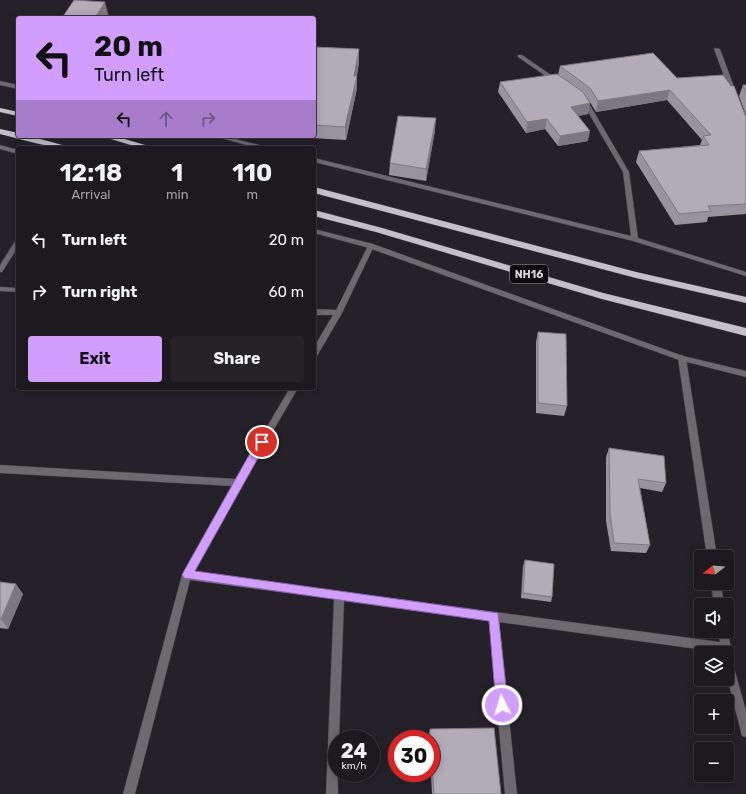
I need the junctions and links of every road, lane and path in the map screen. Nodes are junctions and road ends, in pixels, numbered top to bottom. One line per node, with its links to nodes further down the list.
1 (717, 49): 7 (street)
2 (520, 56): 4 (street)
3 (0, 83): 5 (street)
4 (565, 86)
5 (16, 87)
6 (577, 95): 24 (street)
7 (735, 99)
8 (0, 110): 9 (highway)
9 (16, 114)
10 (0, 131): 11 (highway)
11 (16, 135)
12 (26, 138): 15 (highway)
13 (113, 138): 16 (highway)
14 (224, 138): 17 (street)
15 (60, 146)
16 (143, 146)
17 (257, 146)
18 (0, 148): 19 (street)
19 (16, 152)
20 (316, 160): 24 (street)
21 (316, 191): 31 (highway, NH16)
22 (316, 214): 34 (highway, NH16)
23 (316, 232): 26 (street)
24 (635, 239): 28 (street)
25 (16, 245): 27 (street)
26 (371, 246): 33 (street); 36 (street)
27 (0, 270)
28 (746, 274)
29 (0, 289): 30 (street)
30 (16, 290)
31 (746, 300)
32 (316, 312): 33 (street)
33 (338, 314): 35 (street)
34 (746, 332)
35 (316, 351)
36 (682, 358): 37 (street); 41 (street)
37 (746, 374)
38 (293, 390): 40 (street)
39 (0, 469): 40 (street)
40 (238, 483): 42 (street)
41 (711, 550)
42 (187, 575): 43 (street); 48 (street)
43 (339, 595): 44 (street); 49 (street)
44 (494, 617): 45 (street); 50 (street)
45 (694, 648)
46 (734, 685): 47 (street)
47 (746, 732)
48 (129, 794)
49 (332, 794)
50 (511, 794)

